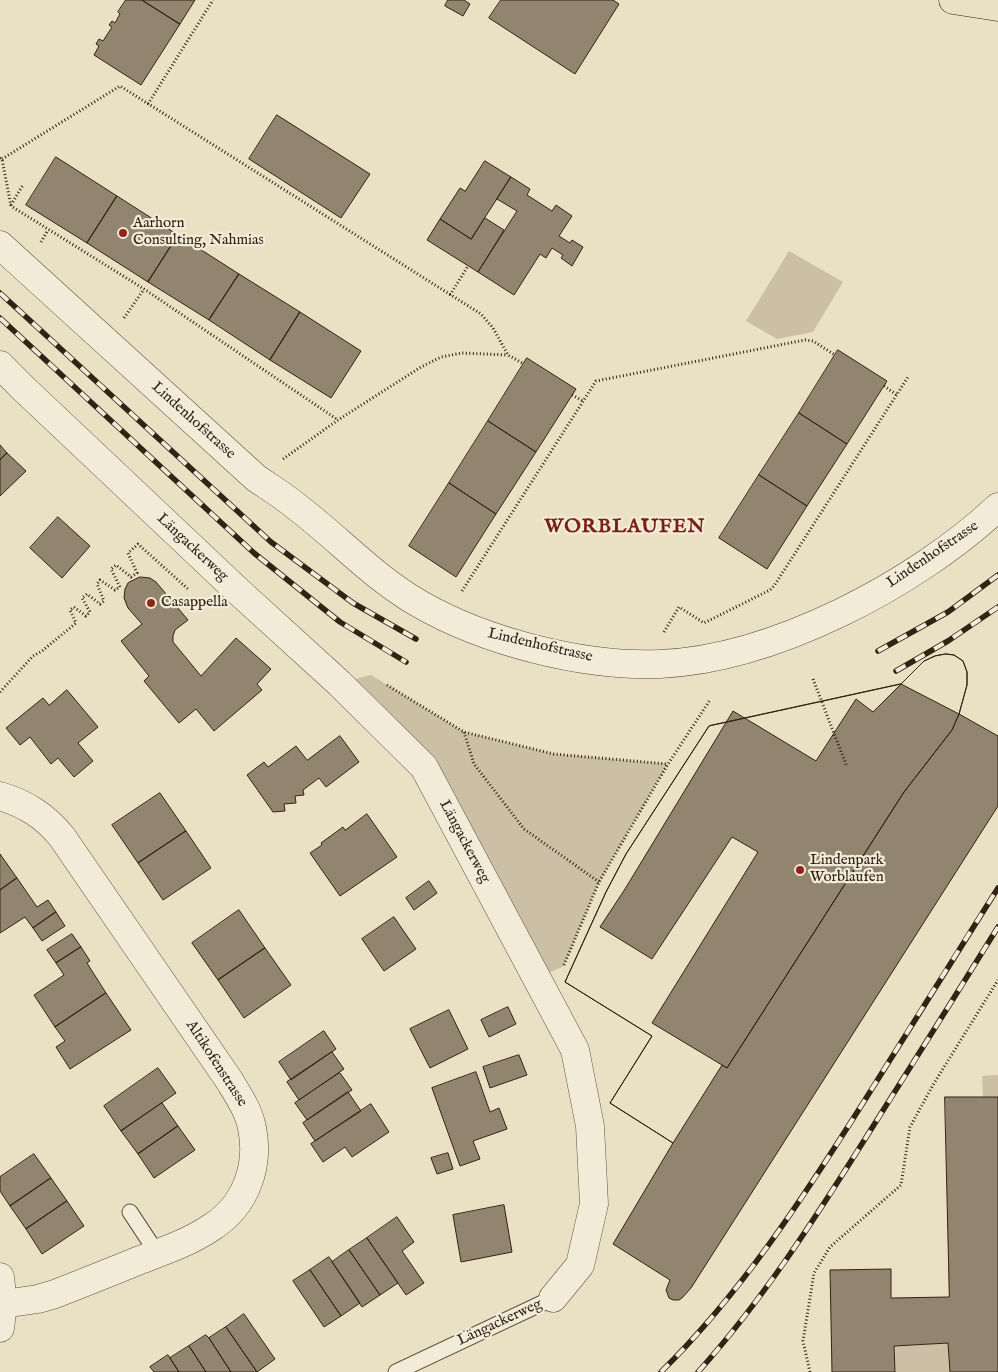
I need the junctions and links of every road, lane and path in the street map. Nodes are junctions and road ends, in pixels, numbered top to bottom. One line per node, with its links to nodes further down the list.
1 (213, 0): 4 (path)
2 (953, 0): 3 (main road)
3 (998, 7)
4 (148, 104): 5 (path); 10 (path)
5 (1, 159): 7 (path)
6 (23, 185): 7 (path)
7 (11, 206): 20 (path)
8 (0, 245): 21 (street, Lindenhofstrasse)
9 (468, 266): 10 (path)
10 (450, 295): 11 (path)
11 (508, 354): 13 (path); 20 (path)
12 (835, 355): 19 (path)
13 (524, 364)
14 (0, 365): 27 (street, Längackerweg)
15 (908, 377): 18 (path)
16 (884, 386): 18 (path)
17 (572, 395): 19 (path)
18 (897, 395): 25 (path)
19 (582, 401): 24 (path)
20 (338, 420): 21 (path)
21 (256, 478): 24 (street, Lindenhofstrasse)
22 (998, 507): 25 (street, Lindenhofstrasse)
23 (138, 544): 28 (path)
24 (445, 617): 25 (street, Lindenhofstrasse)
25 (661, 664)
26 (813, 679): 32 (path)
27 (340, 684): 30 (path); 40 (street, Längackerweg)
28 (0, 692)
29 (710, 700): 31 (path)
30 (464, 732): 31 (path); 34 (path)
31 (668, 764): 34 (path)
32 (847, 767)
33 (0, 796): 38 (street, Altikofenstrasse)
34 (600, 882): 35 (path)
35 (564, 966)
36 (998, 980): 43 (path)
37 (130, 1212): 38 (lane)
38 (157, 1253): 41 (street, Altikofenstrasse)
39 (0, 1277): 41 (street, Altikofenstrasse)
40 (553, 1298): 42 (lane, Längackerweg)
41 (2, 1316)
42 (396, 1372)
43 (810, 1372)

